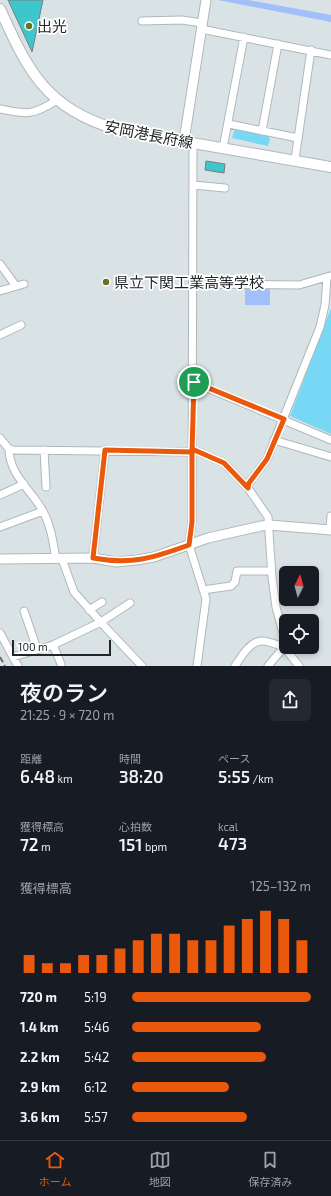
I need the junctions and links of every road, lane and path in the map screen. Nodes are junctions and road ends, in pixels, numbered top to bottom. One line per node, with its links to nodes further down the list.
1 (205, 3): 4 (street)
2 (0, 8): 9 (main road, 安岡港長府線)
3 (142, 21): 4 (street)
4 (202, 26): 5 (street); 14 (street)
5 (244, 37): 6 (street); 11 (street)
6 (278, 44): 7 (street); 12 (street)
7 (311, 50): 8 (street); 13 (street)
8 (331, 55)
9 (57, 100): 10 (street); 14 (main road, 安岡港長府線)
10 (0, 109)
11 (229, 124): 12 (street); 15 (street)
12 (262, 131): 13 (street)
13 (298, 138): 16 (street)
14 (189, 142): 15 (main road, 安岡港長府線); 18 (street)
15 (223, 148): 16 (main road, 安岡港長府線)
16 (295, 159): 17 (main road, 安岡港長府線)
17 (331, 167)
18 (193, 185): 19 (street); 23 (street)
19 (225, 188)
20 (0, 264): 24 (street)
21 (329, 277): 23 (street); 29 (street)
22 (24, 284): 24 (street)
23 (194, 284): 28 (street)
24 (16, 286): 25 (street)
25 (0, 291)
26 (21, 325): 27 (street)
27 (0, 335)
28 (194, 382): 29 (street); 36 (street)
29 (284, 419): 31 (street); 32 (street)
30 (0, 439): 33 (street)
31 (274, 440): 37 (street); 40 (street)
32 (331, 440)
33 (9, 449): 34 (street); 38 (street)
34 (44, 450): 35 (street); 39 (street)
35 (105, 450): 36 (street); 48 (street)
36 (192, 450): 40 (street); 47 (street)
37 (331, 457)
38 (24, 484): 41 (street); 42 (street)
39 (46, 487)
40 (248, 488): 44 (street)
41 (0, 495)
42 (43, 511): 45 (street); 50 (street)
43 (331, 516): 46 (street)
44 (269, 525): 46 (street); 47 (street); 51 (street)
45 (0, 527)
46 (330, 530)
47 (189, 545): 48 (street); 52 (street)
48 (93, 558): 50 (street)
49 (0, 559): 50 (street)
50 (59, 559): 55 (street)
51 (271, 571): 52 (street); 57 (street)
52 (203, 590): 69 (street)
53 (102, 602): 55 (street)
54 (130, 603): 58 (street)
55 (89, 610): 58 (street)
56 (24, 611): 62 (street)
57 (279, 618)
58 (100, 622): 60 (street); 68 (street)
59 (0, 633): 65 (street)
60 (53, 645): 62 (street); 66 (street)
61 (279, 646): 70 (street)
62 (37, 649): 65 (street)
63 (279, 653): 71 (street)
64 (289, 654): 72 (street)
65 (13, 657): 67 (street)
66 (61, 664)
67 (18, 666)
68 (142, 666)
69 (197, 666)
70 (235, 666)
71 (268, 666)
72 (298, 666)

